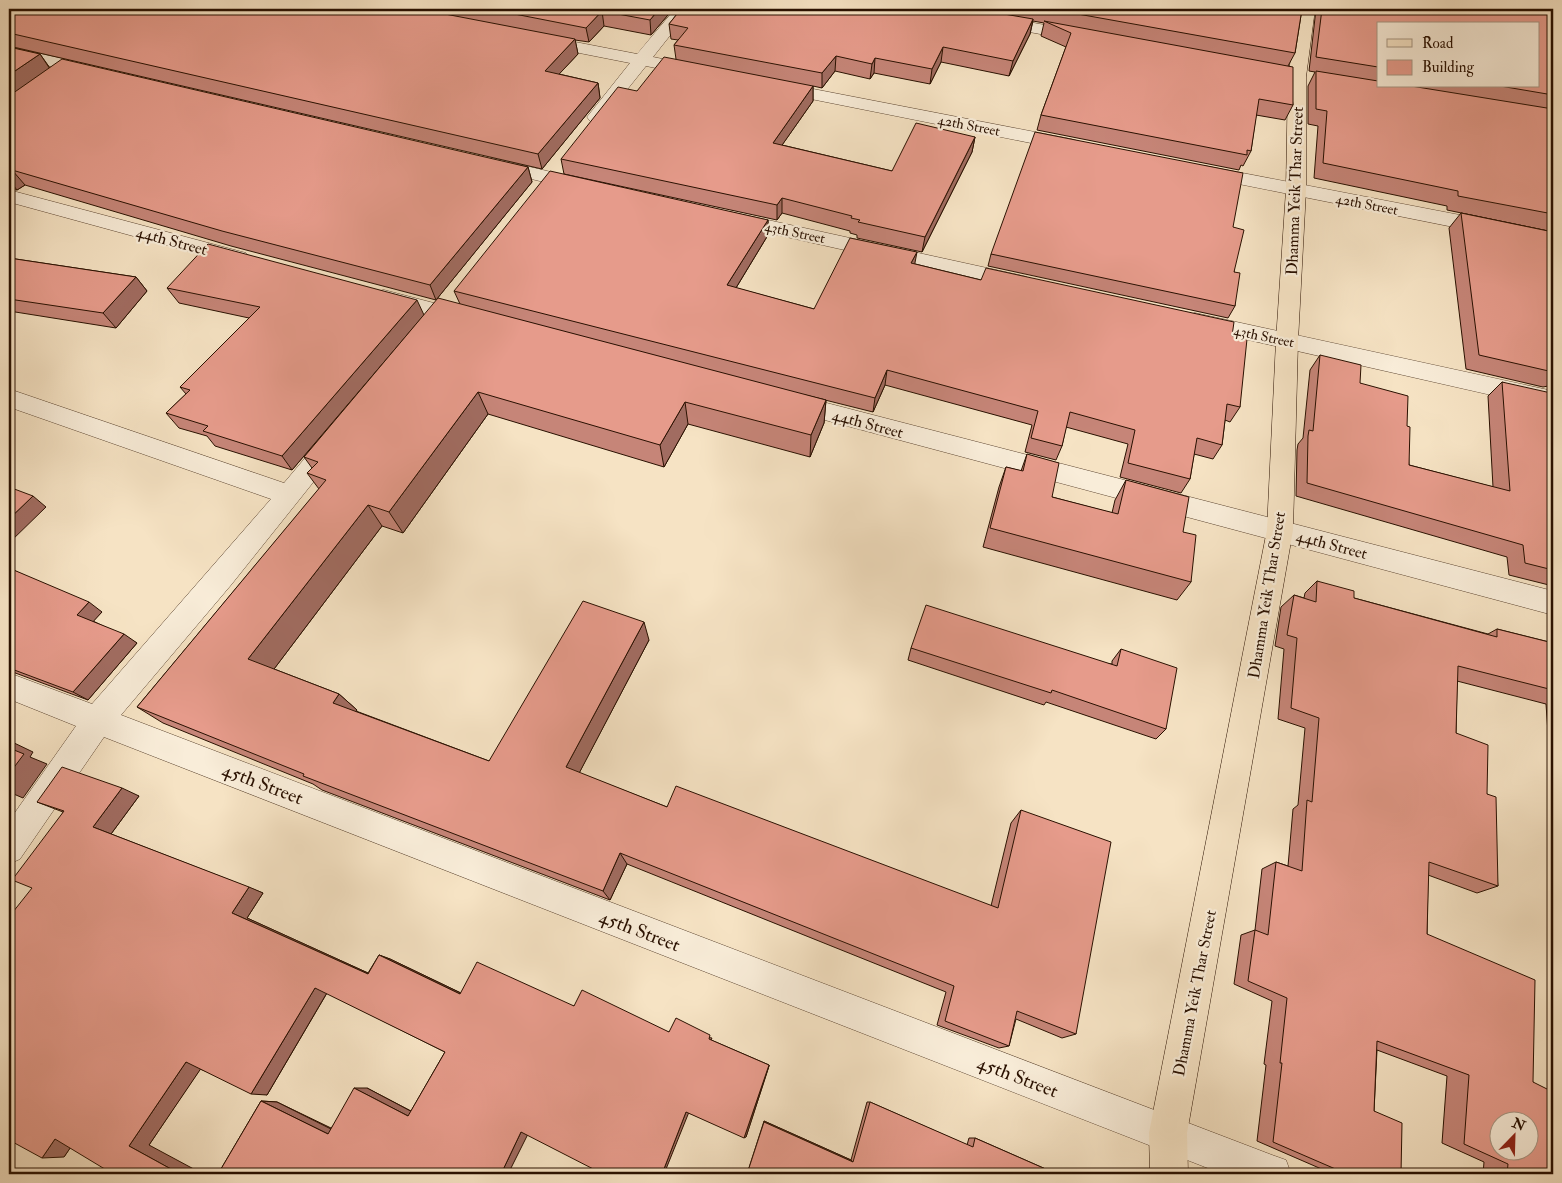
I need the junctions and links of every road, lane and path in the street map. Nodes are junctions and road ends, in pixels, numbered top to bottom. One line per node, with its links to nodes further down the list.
1 (683, 9): 7 (street)
2 (932, 9): 5 (street)
3 (1307, 9): 20 (main road, Dhamma Yeik Thar Street)
4 (518, 36): 7 (street)
5 (1096, 39)
6 (9, 52): 8 (street)
7 (641, 60): 9 (street); 13 (street)
8 (70, 65): 10 (street); 11 (street)
9 (709, 74)
10 (118, 76)
11 (47, 81)
12 (758, 84): 14 (street, 42th Street)
13 (585, 131)
14 (1091, 150)
15 (567, 154): 18 (street)
16 (472, 160): 18 (street)
17 (1189, 169): 20 (street, 42th Street)
18 (548, 178): 19 (street); 22 (street)
19 (597, 188)
20 (1296, 190): 24 (street, 42th Street); 32 (main road, Dhamma Yeik Thar Street)
21 (9, 196): 25 (street, 44th Street)
22 (530, 200)
23 (714, 214): 26 (street, 43th Street)
24 (1553, 240)
25 (259, 263)
26 (1034, 285)
27 (459, 290): 30 (street)
28 (364, 292): 30 (street)
29 (1180, 317): 32 (street, 43th Street)
30 (435, 320): 31 (street)
31 (489, 325)
32 (1287, 341): 35 (street, 43th Street); 38 (main road, Dhamma Yeik Thar Street)
33 (769, 397): 38 (street, 44th Street)
34 (9, 398): 37 (street)
35 (1553, 400)
36 (346, 427): 37 (street)
37 (289, 495): 41 (street)
38 (1280, 530): 39 (street, 44th Street); 43 (main road, Dhamma Yeik Thar Street)
39 (1553, 603)
40 (9, 686): 41 (street, 45th Street)
41 (98, 720): 42 (street); 43 (street, 45th Street)
42 (9, 848)
43 (1168, 1134): 44 (main road, Dhamma Yeik Thar Street); 45 (street, 45th Street)
44 (1169, 1174)
45 (1272, 1174)

